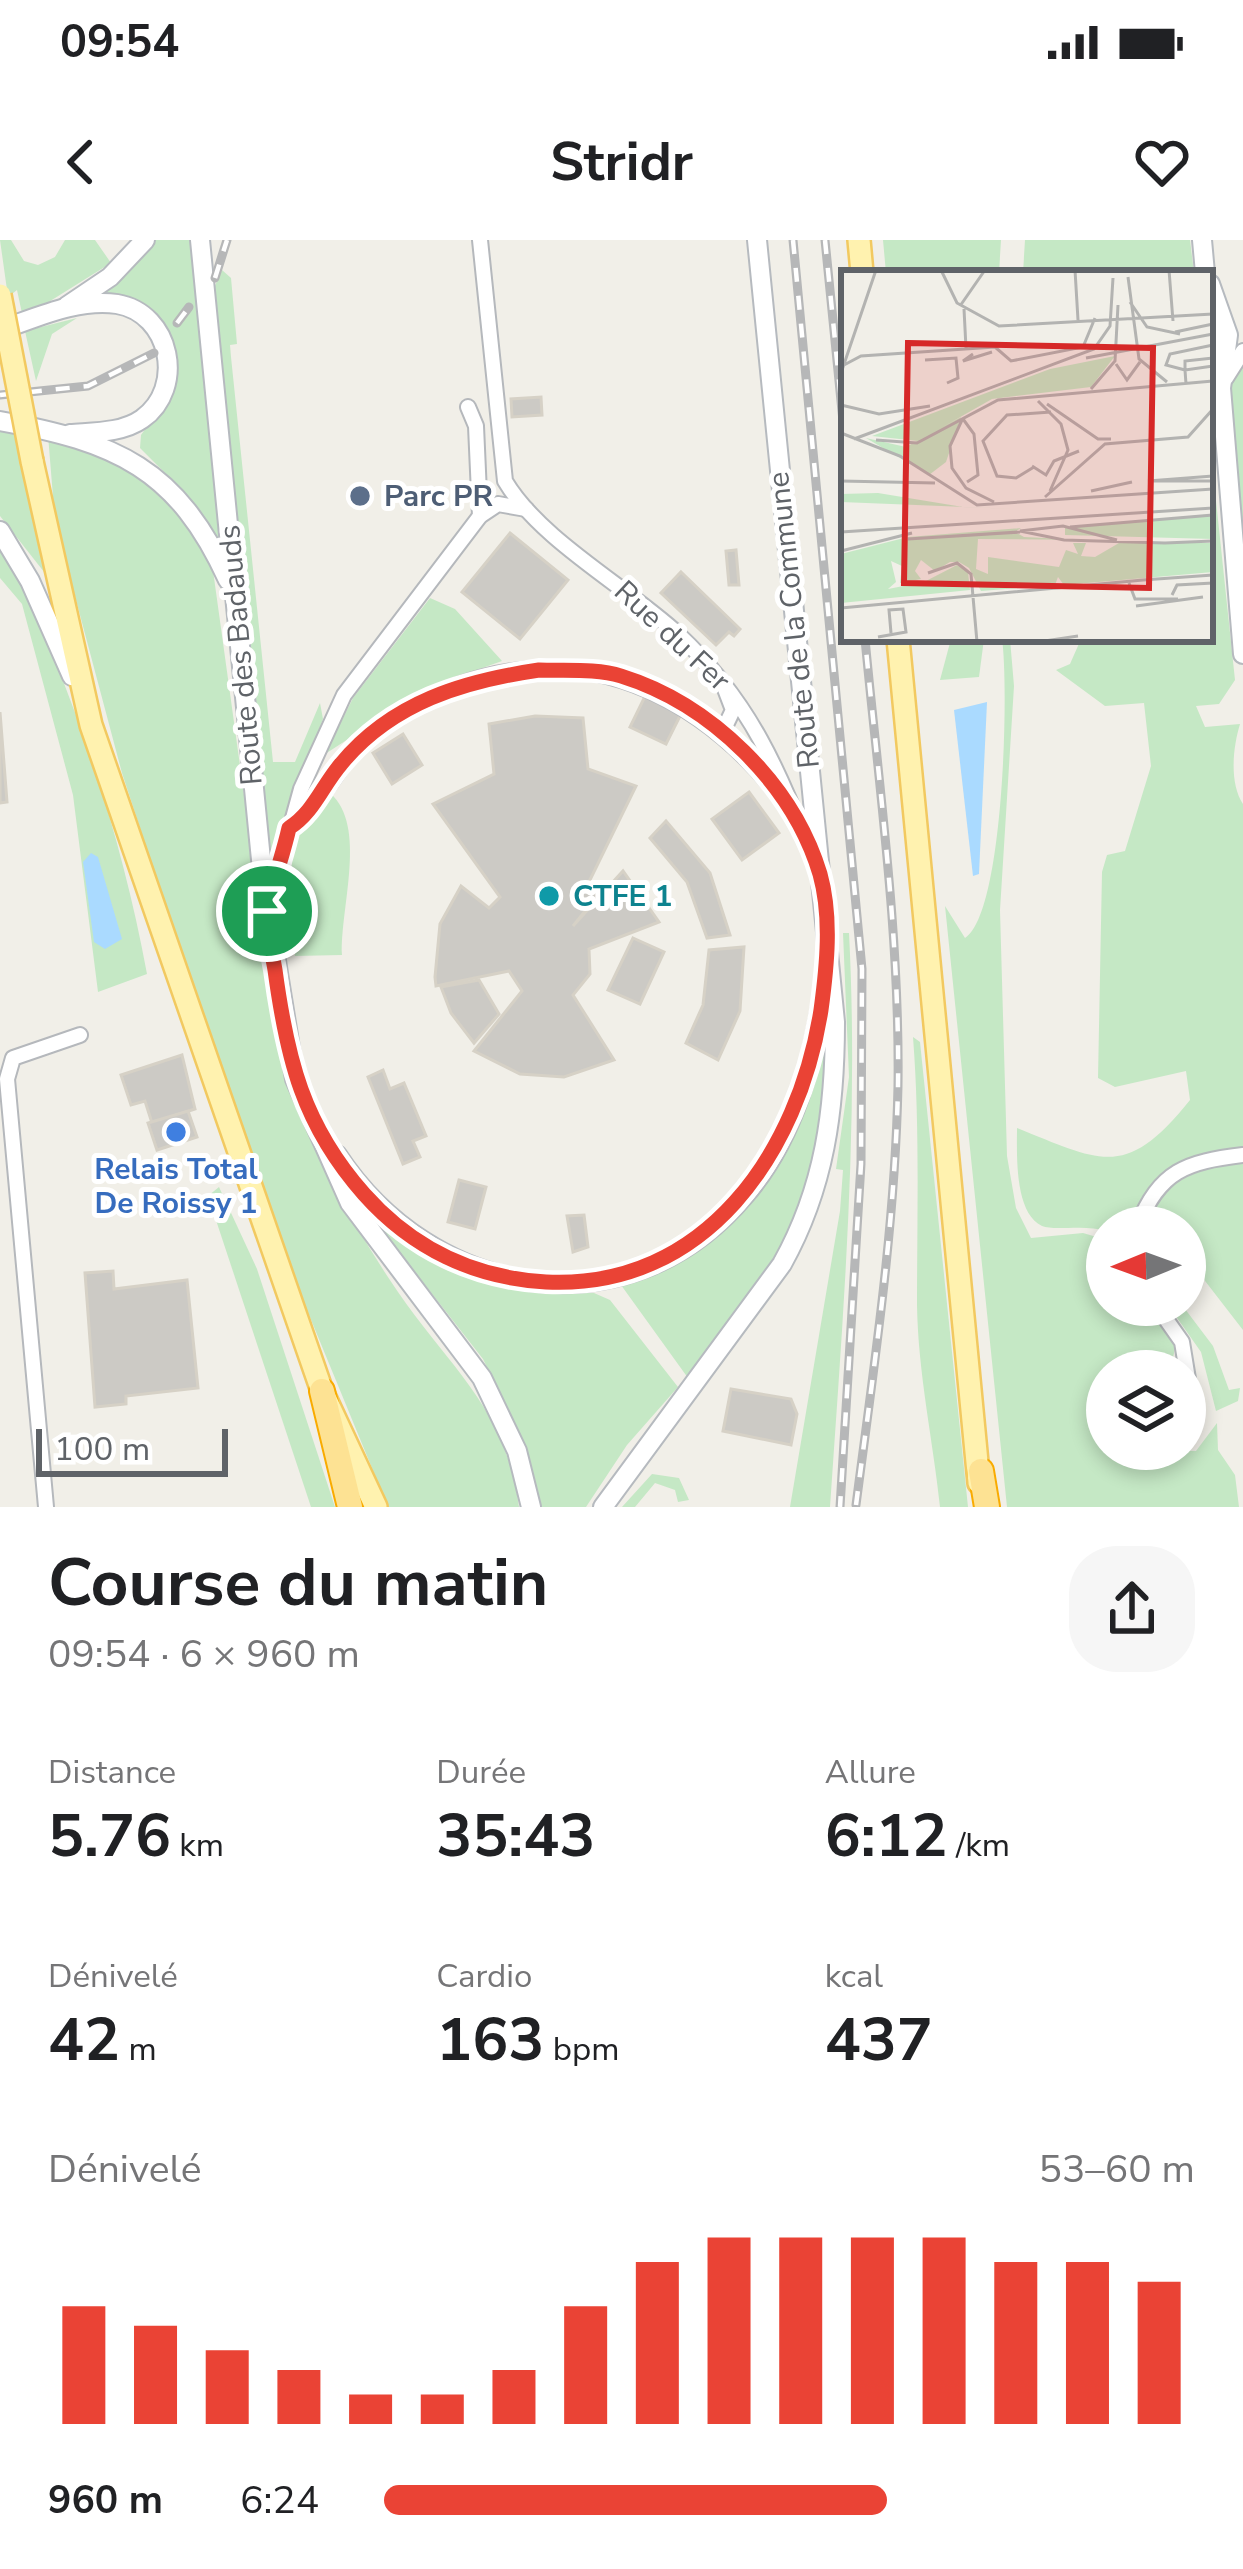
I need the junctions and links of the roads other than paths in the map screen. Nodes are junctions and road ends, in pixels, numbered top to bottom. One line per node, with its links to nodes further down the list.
1 (145, 240): 11 (main road)
2 (200, 240): 21 (main road, Route des Badauds)
3 (480, 240): 18 (street, Rue du Fer)
4 (757, 240): 29 (main road, Route de la Commune)
5 (859, 240): 7 (main road)
6 (1202, 240): 8 (main road)
7 (862, 270)
8 (1205, 270)
9 (1213, 294): 13 (main road)
10 (0, 295): 25 (main road, bridge)
11 (59, 310): 12 (main road); 17 (main road)
12 (0, 330)
13 (1230, 339): 14 (main road)
14 (1215, 387): 23 (main road)
15 (468, 407): 19 (street)
16 (0, 421): 17 (main road)
17 (70, 434): 21 (main road)
18 (526, 508): 19 (street); 24 (street, Rue du Fer)
19 (480, 516): 28 (street)
20 (0, 531): 25 (main road)
21 (236, 597): 30 (main road, Route des Badauds)
22 (898, 642): 37 (main road)
23 (1243, 654)
24 (723, 685): 26 (street); 27 (street, Rue du Fer)
25 (91, 725): 36 (main road)
26 (722, 734): 27 (street); 28 (street)
27 (798, 819): 29 (street, Rue du Fer)
28 (289, 828): 30 (street)
29 (821, 878): 31 (main road, Route de la Commune)
30 (267, 911): 33 (main road, Route des Badauds)
31 (829, 958): 33 (main road); 42 (main road, Route de la Commune)
32 (80, 1035): 38 (street)
33 (306, 1112): 41 (main road, Route des Badauds)
34 (1243, 1155): 35 (street)
35 (1146, 1206)
36 (322, 1391): 39 (highway); 40 (main road)
37 (981, 1471): 43 (main road); 44 (highway)
38 (46, 1507)
39 (350, 1507)
40 (376, 1507)
41 (530, 1507)
42 (602, 1507)
43 (977, 1507)
44 (987, 1507)

